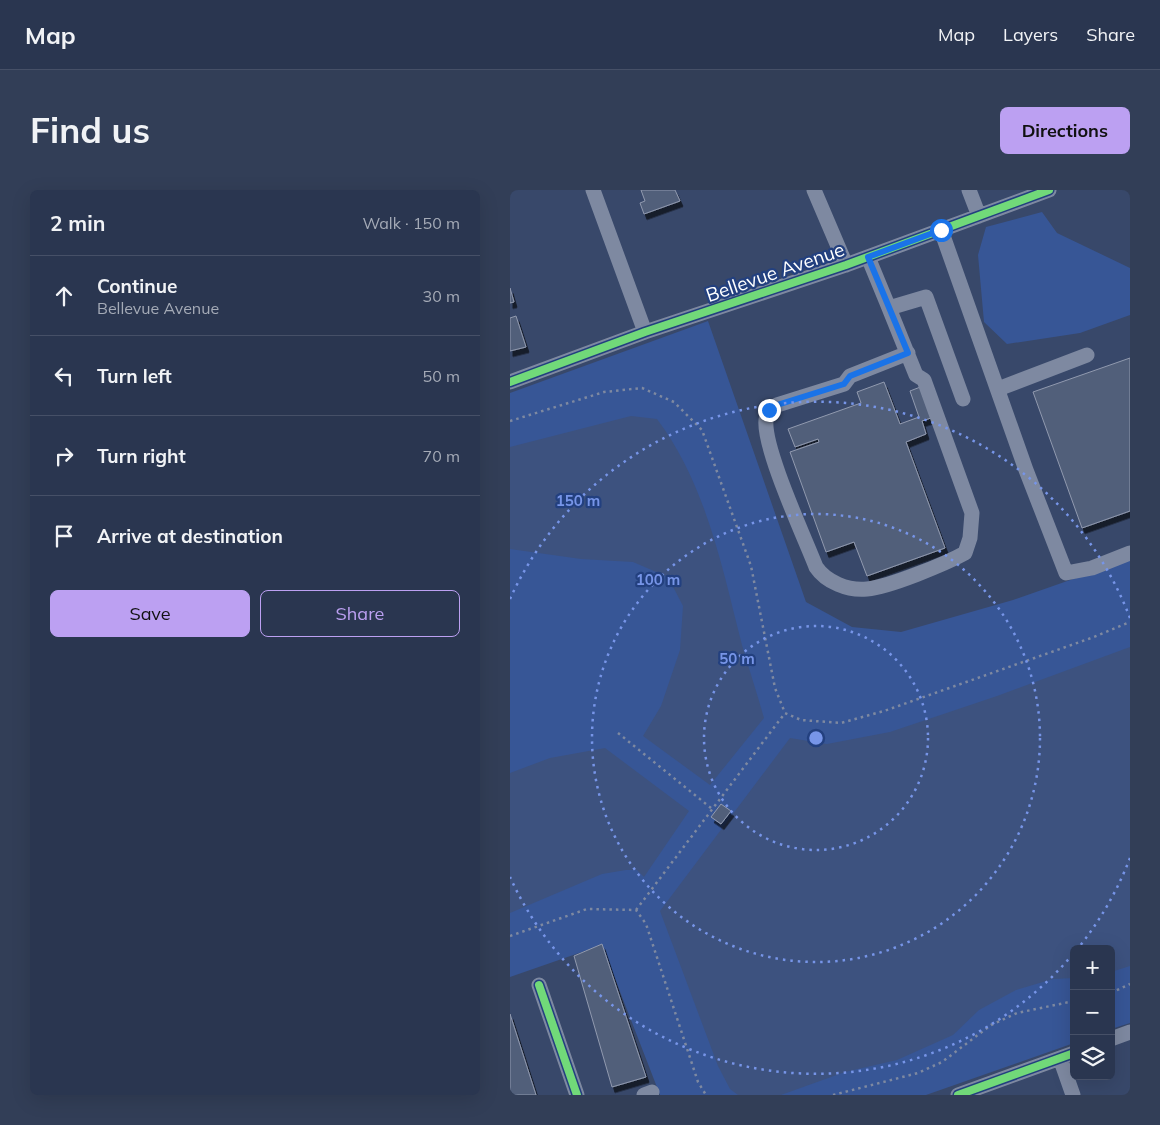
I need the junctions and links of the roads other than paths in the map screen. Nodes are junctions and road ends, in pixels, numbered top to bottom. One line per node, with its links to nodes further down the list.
1 (593, 190): 10 (street)
2 (814, 190): 8 (street)
3 (970, 190): 5 (street)
4 (1049, 190): 5 (street, Bellevue Avenue)
5 (979, 216): 6 (street, Bellevue Avenue)
6 (941, 230): 7 (street, Bellevue Avenue); 14 (street)
7 (868, 257): 8 (street, Bellevue Avenue); 9 (street)
8 (846, 265): 10 (street, Bellevue Avenue)
9 (889, 308): 11 (street); 15 (street)
10 (645, 332): 13 (street, Bellevue Avenue)
11 (908, 353): 11 (street)
12 (1087, 355): 14 (street)
13 (510, 382)
14 (998, 390): 16 (street)
15 (963, 399)
16 (1130, 553)
17 (539, 986): 21 (street)
18 (1130, 1032): 19 (street)
19 (1115, 1038)
20 (1067, 1055): 22 (street); 23 (street)
21 (576, 1095)
22 (958, 1095)
23 (1073, 1095)

